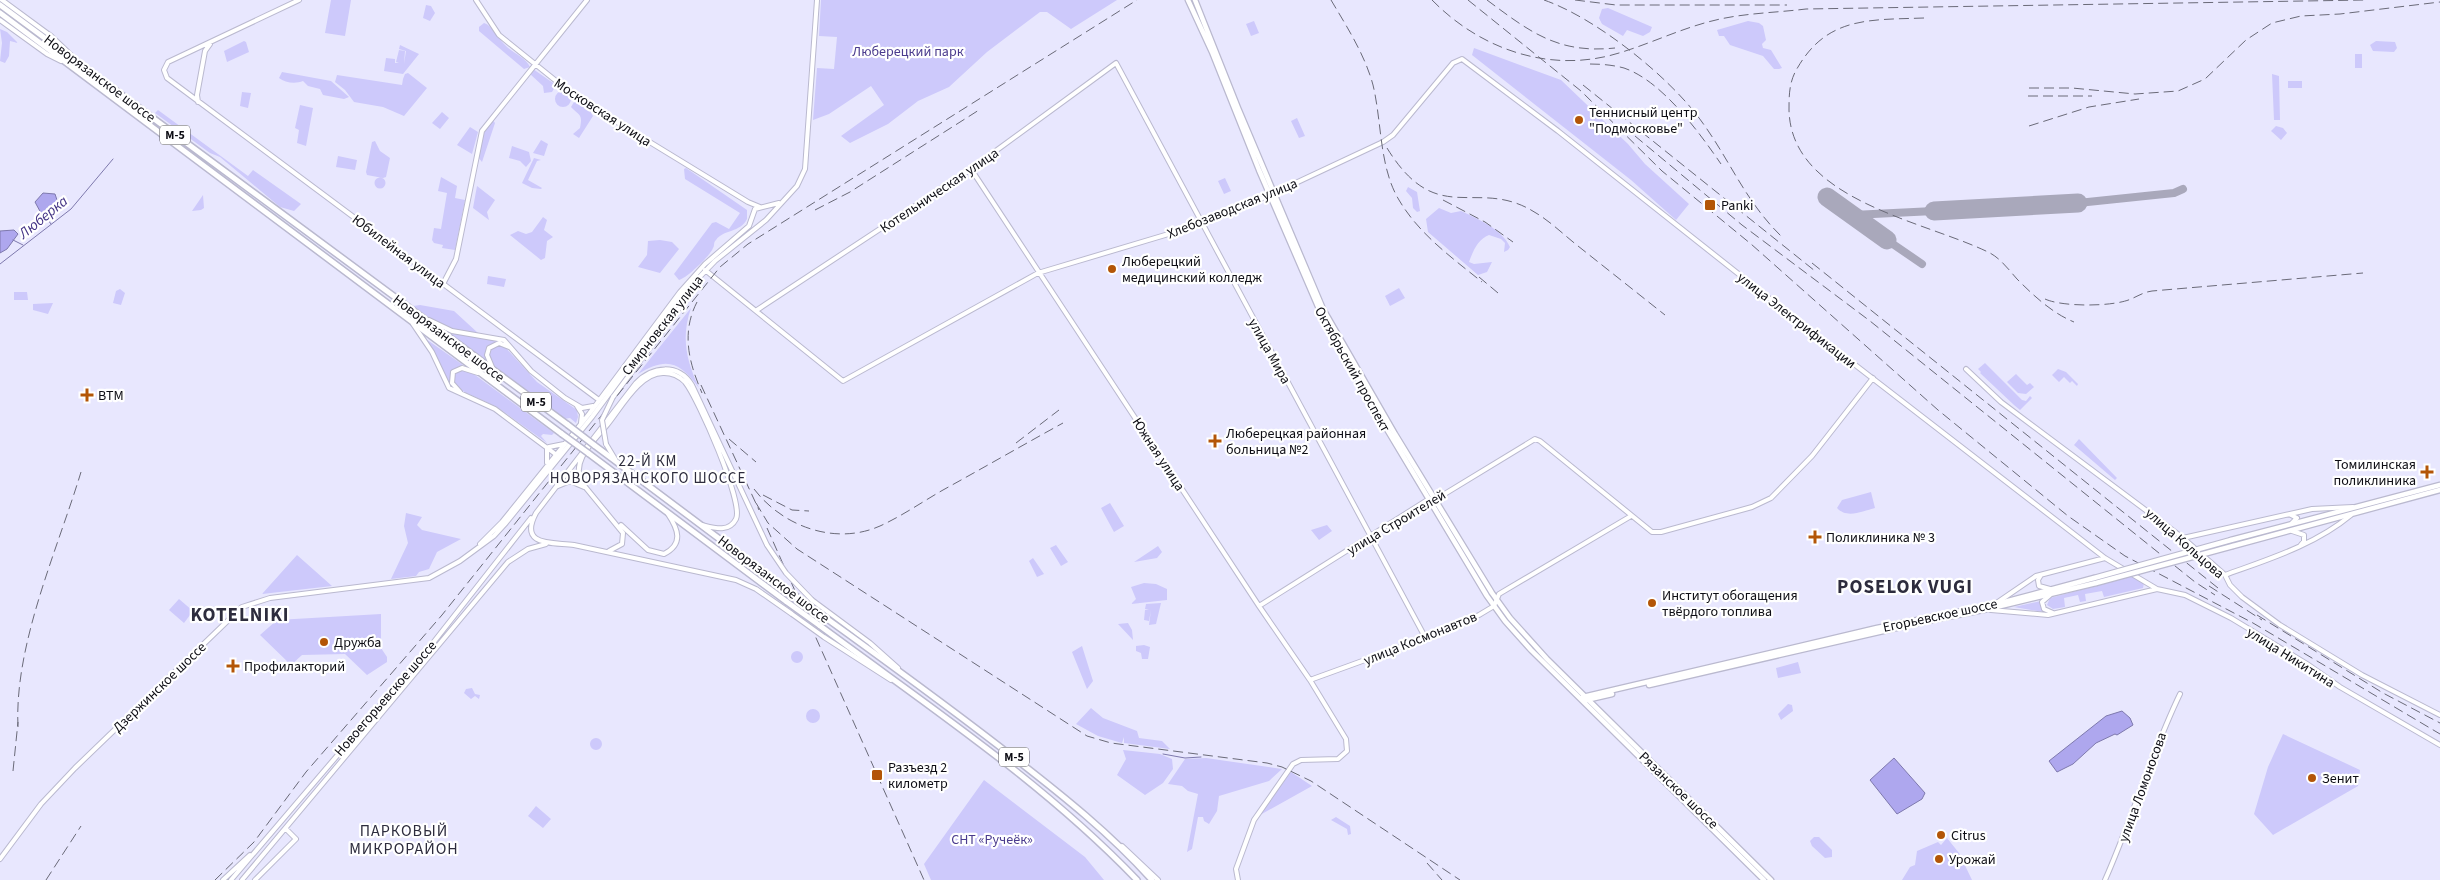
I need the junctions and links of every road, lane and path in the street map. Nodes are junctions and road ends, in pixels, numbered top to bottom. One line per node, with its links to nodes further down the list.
1 (2, 0): 14 (main road)
2 (299, 0): 11 (main road)
3 (476, 0): 16 (main road, Московская улица)
4 (587, 0): 16 (main road)
5 (816, 0): 25 (main road, Смирновская улица)
6 (1188, 0): 23 (main road, Октябрьский проспект)
7 (1195, 0): 23 (main road, Октябрьский проспект)
8 (0, 5): 14 (highway, Новорязанское шоссе / М-5)
9 (0, 13): 18 (highway, Новорязанское шоссе / М-5)
10 (0, 20): 18 (main road)
11 (211, 42): 12 (main road); 13 (main road)
12 (194, 50): 13 (main road); 20 (main road, Юбилейная улица)
13 (204, 56): 19 (main road)
14 (76, 60): 38 (highway, Новорязанское шоссе / М-5)
15 (1459, 60): 23 (main road, Хлебозаводская улица); 43 (main road, улица Электрификации)
16 (534, 64): 24 (main road, Московская улица); 34 (main road)
17 (1116, 64): 22 (main road, Котельническая улица); 30 (main road, улица Мира)
18 (74, 68): 37 (highway, Новорязанское шоссе / М-5)
19 (198, 95): 20 (main road); 21 (main road)
20 (192, 98): 21 (main road, Юбилейная улица)
21 (199, 102): 34 (main road, Юбилейная улица)
22 (970, 170): 32 (main road, Южная улица); 36 (main road, Котельническая улица)
23 (1272, 194): 30 (main road, Хлебозаводская улица); 60 (main road, Октябрьский проспект)
24 (748, 202): 26 (main road, Московская улица); 27 (main road)
25 (780, 203): 26 (main road); 28 (main road, Смирновская улица)
26 (762, 207): 27 (main road, Смирновская улица); 28 (main road)
27 (754, 215): 29 (main road); 46 (main road, Смирновская улица)
28 (768, 217): 29 (main road, Смирновская улица)
29 (763, 222): 31 (main road, Смирновская улица)
30 (1202, 224): 32 (main road, Хлебозаводская улица); 74 (main road, улица Мира)
31 (705, 270): 33 (main road, Смирновская улица); 35 (main road)
32 (1038, 272): 39 (main road, Хлебозаводская улица); 93 (main road, Южная улица)
33 (698, 277): 49 (main road, Смирновская улица); 54 (main road, М-5, bridge)
34 (443, 284): 46 (main road, Юбилейная улица)
35 (732, 292): 36 (main road); 39 (main road)
36 (757, 310): 39 (main road)
37 (402, 314): 42 (highway, Новорязанское шоссе / М-5); 45 (main road, М-5)
38 (420, 316): 40 (main road, М-5); 44 (highway, Новорязанское шоссе / М-5)
39 (768, 322)
40 (513, 349): 44 (main road, М-5); 48 (main road, М-5)
41 (1966, 369): 75 (main road, улица Кольцова)
42 (484, 376): 45 (main road, М-5); 62 (highway, Новорязанское шоссе / М-5, bridge)
43 (1873, 378): 68 (main road); 79 (main road, улица Электрификации)
44 (504, 379): 54 (highway, Новорязанское шоссе / М-5, bridge)
45 (466, 396): 52 (main road, М-5)
46 (599, 400): 47 (main road, Смирновская улица)
47 (596, 405): 48 (main road); 49 (main road, Смирновская улица)
48 (578, 406): 50 (main road)
49 (590, 415): 50 (main road, Дзержинское шоссе); 53 (main road, Дзержинское шоссе)
50 (580, 424): 51 (main road, Дзержинское шоссе)
51 (566, 443): 52 (main road); 53 (main road, Дзержинское шоссе)
52 (547, 447): 53 (main road, М-5); 55 (main road)
53 (558, 456): 55 (main road, Дзержинское шоссе); 67 (main road, Дзержинское шоссе)
54 (618, 462): 71 (highway, Новорязанское шоссе / М-5)
55 (547, 466): 67 (main road, Дзержинское шоссе)
56 (2440, 485): 61 (main road, Егорьевское шоссе)
57 (586, 488): 58 (main road); 69 (main road); 71 (main road, М-5)
58 (554, 489): 64 (main road, Новоегорьевское шоссе); 99 (main road, М-5, bridge)
59 (2440, 490): 65 (main road, Егорьевское шоссе)
60 (1432, 499): 63 (main road, улица Строителей); 74 (main road, улица Строителей); 91 (main road, Октябрьский проспект); 94 (main road, Октябрьский проспект)
61 (2355, 507): 66 (main road); 72 (main road, Егорьевское шоссе)
62 (666, 511): 69 (main road, М-5); 100 (highway, Новорязанское шоссе / М-5, bridge)
63 (1625, 511): 68 (main road); 70 (main road)
64 (536, 513): 76 (main road); 109 (main road, Новоегорьевское шоссе)
65 (2353, 514): 73 (main road, Егорьевское шоссе); 77 (main road)
66 (2286, 515): 72 (main road); 75 (main road)
67 (509, 516): 110 (main road, Дзержинское шоссе)
68 (1631, 516): 70 (main road)
69 (614, 519): 78 (main road)
70 (1621, 520): 91 (main road)
71 (700, 524): 99 (highway, Новорязанское шоссе / М-5, bridge)
72 (2288, 525): 85 (main road, Егорьевское шоссе, bridge)
73 (2288, 531): 77 (main road); 85 (main road, Егорьевское шоссе, bridge)
74 (1370, 536): 93 (main road, улица Строителей); 97 (main road, улица Мира)
75 (2183, 538): 83 (main road, улица Кольцова)
76 (548, 544): 78 (main road, Новоегорьевское шоссе); 107 (main road, Новоегорьевское шоссе)
77 (2298, 548): 83 (main road)
78 (607, 552): 100 (main road, Новоегорьевское шоссе / М-5, bridge)
79 (2098, 553): 80 (main road, улица Электрификации); 81 (main road)
80 (2104, 558): 81 (main road); 84 (main road, улица Электрификации)
81 (2094, 560): 82 (main road)
82 (2043, 574): 87 (main road); 92 (main road)
83 (2225, 575): 105 (main road, улица Кольцова)
84 (2139, 577): 86 (main road, улица Никитина)
85 (2095, 580): 87 (main road, Егорьевское шоссе); 90 (main road, Егорьевское шоссе)
86 (2148, 583): 88 (main road, улица Никитина); 89 (main road)
87 (2057, 588): 92 (main road, Егорьевское шоссе)
88 (2157, 589): 89 (main road); 106 (main road, улица Никитина)
89 (2143, 592): 96 (main road)
90 (2054, 594): 95 (main road, Егорьевское шоссе); 96 (main road)
91 (1496, 598): 94 (main road, улица Космонавтов); 103 (main road, Октябрьский проспект)
92 (1993, 605): 103 (main road, Егорьевское шоссе)
93 (1258, 606): 98 (main road, Южная улица)
94 (1494, 606): 97 (main road, улица Космонавтов); 103 (main road, Октябрьский проспект)
95 (1988, 610): 96 (main road); 102 (main road, Егорьевское шоссе)
96 (2055, 613)
97 (1425, 637): 98 (main road, улица Космонавтов)
98 (1310, 680): 118 (main road, Южная улица)
99 (919, 686): 108 (highway, Новорязанское шоссе / М-5)
100 (906, 690): 115 (highway, Новорязанское шоссе / М-5)
101 (2180, 694): 121 (main road, улица Ломоносова)
102 (1601, 696): 103 (main road, Егорьевское шоссе); 104 (main road)
103 (1584, 699): 104 (main road, Рязанское шоссе); 119 (main road, Рязанское шоссе)
104 (1597, 710): 120 (main road, Рязанское шоссе)
105 (2440, 715)
106 (2440, 745)
107 (286, 829): 113 (main road, Новоегорьевское шоссе); 114 (main road)
108 (1104, 833): 116 (highway, Новорязанское шоссе / М-5); 117 (main road)
109 (266, 840): 111 (main road); 112 (main road, Новоегорьевское шоссе)
110 (0, 858)
111 (223, 880)
112 (231, 880)
113 (242, 880)
114 (255, 880)
115 (1137, 880)
116 (1152, 880)
117 (1158, 880)
118 (1238, 880)
119 (1764, 880)
120 (1771, 880)
121 (2104, 880)

